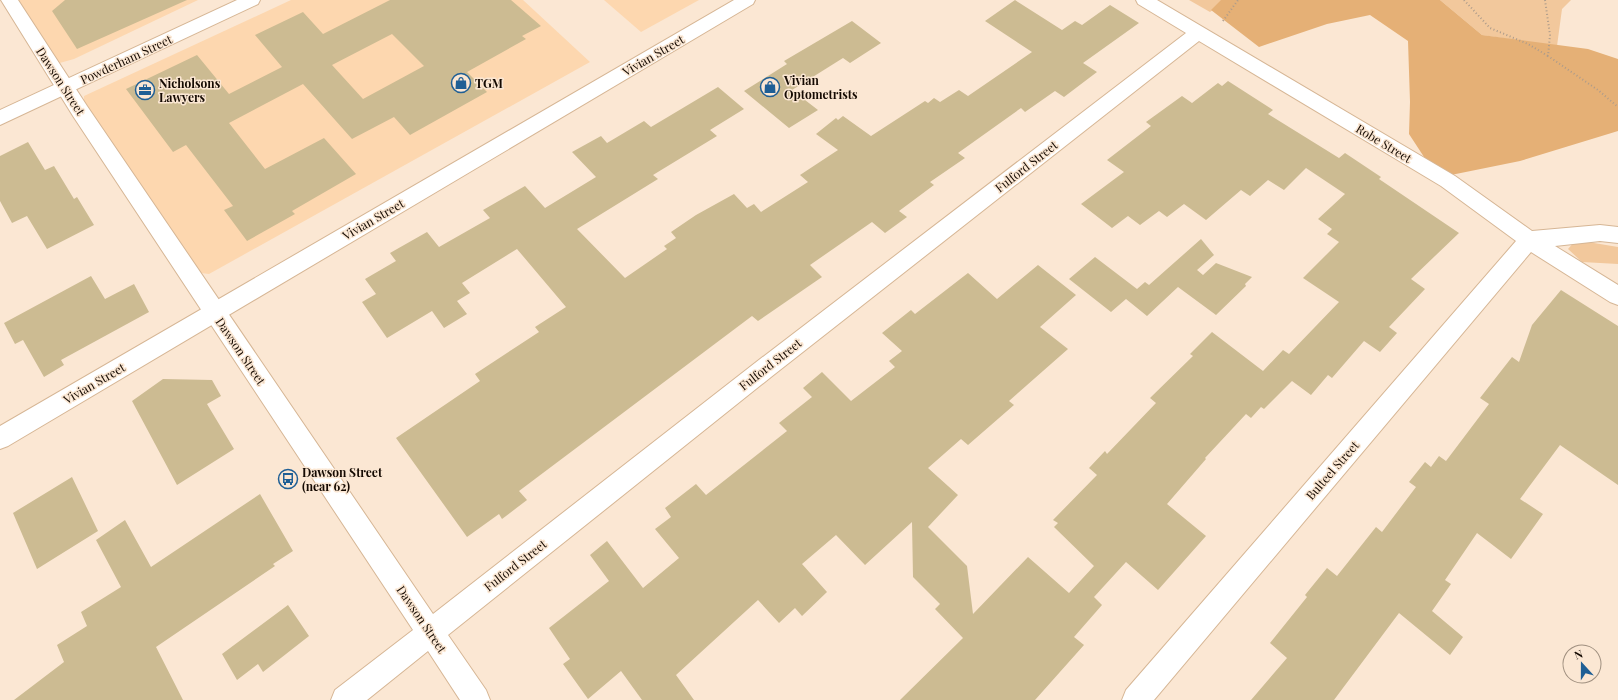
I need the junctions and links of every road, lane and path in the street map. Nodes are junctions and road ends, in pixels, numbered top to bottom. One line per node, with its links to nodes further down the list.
1 (9, 0): 9 (street, Dawson Street)
2 (252, 0): 9 (street, Powderham Street)
3 (747, 0): 15 (street, Vivian Street)
4 (1144, 0): 7 (street, Robe Street)
5 (1464, 0): 8 (path)
6 (1545, 0): 8 (path)
7 (1198, 33): 13 (street, Robe Street); 17 (street, Fulford Street)
8 (1548, 56): 10 (path)
9 (66, 88): 11 (street, Powderham Street); 15 (street, Dawson Street)
10 (1618, 107)
11 (0, 118)
12 (1618, 235): 13 (street)
13 (1529, 240): 14 (street, Robe Street); 20 (street, Bulteel Street)
14 (1618, 296)
15 (215, 312): 16 (street, Vivian Street); 17 (street, Dawson Street)
16 (0, 438)
17 (431, 632): 18 (street, Fulford Street); 19 (street, Dawson Street)
18 (345, 700)
19 (476, 700)
20 (1136, 700)

